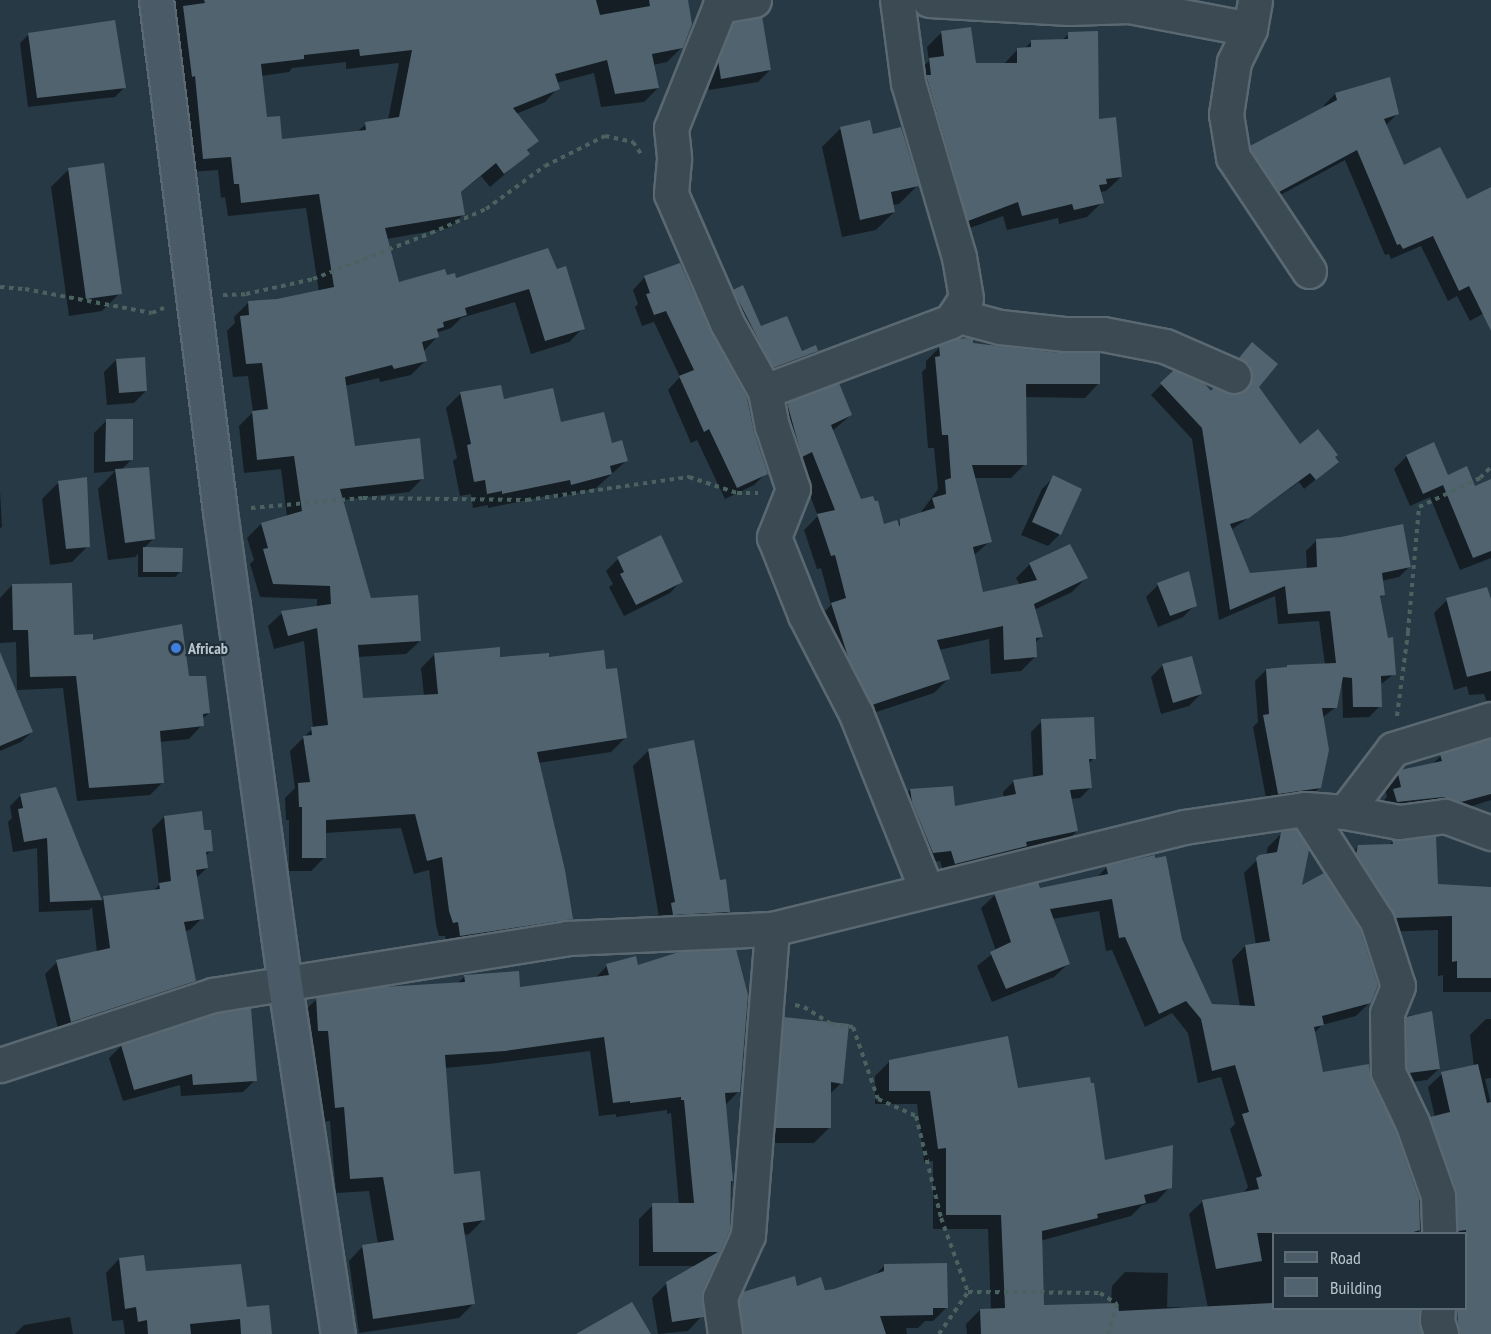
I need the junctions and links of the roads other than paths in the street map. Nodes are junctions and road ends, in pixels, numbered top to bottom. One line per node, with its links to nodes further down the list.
1 (156, 0): 16 (main road)
2 (754, 0): 9 (street)
3 (897, 0): 7 (street)
4 (929, 0): 5 (street)
5 (1252, 14): 6 (street)
6 (1309, 271)
7 (955, 315): 8 (street); 9 (street)
8 (1234, 376)
9 (765, 391): 14 (street)
10 (1491, 719): 12 (street)
11 (1305, 809): 12 (street); 14 (street); 18 (street)
12 (1345, 812): 13 (street)
13 (1491, 833)
14 (926, 889): 15 (street)
15 (772, 929): 16 (street); 21 (street)
16 (285, 985): 17 (street); 20 (main road)
17 (0, 1065)
18 (1439, 1232)
19 (1438, 1310): 22 (street)
20 (338, 1334)
21 (725, 1334)
22 (1441, 1334)

